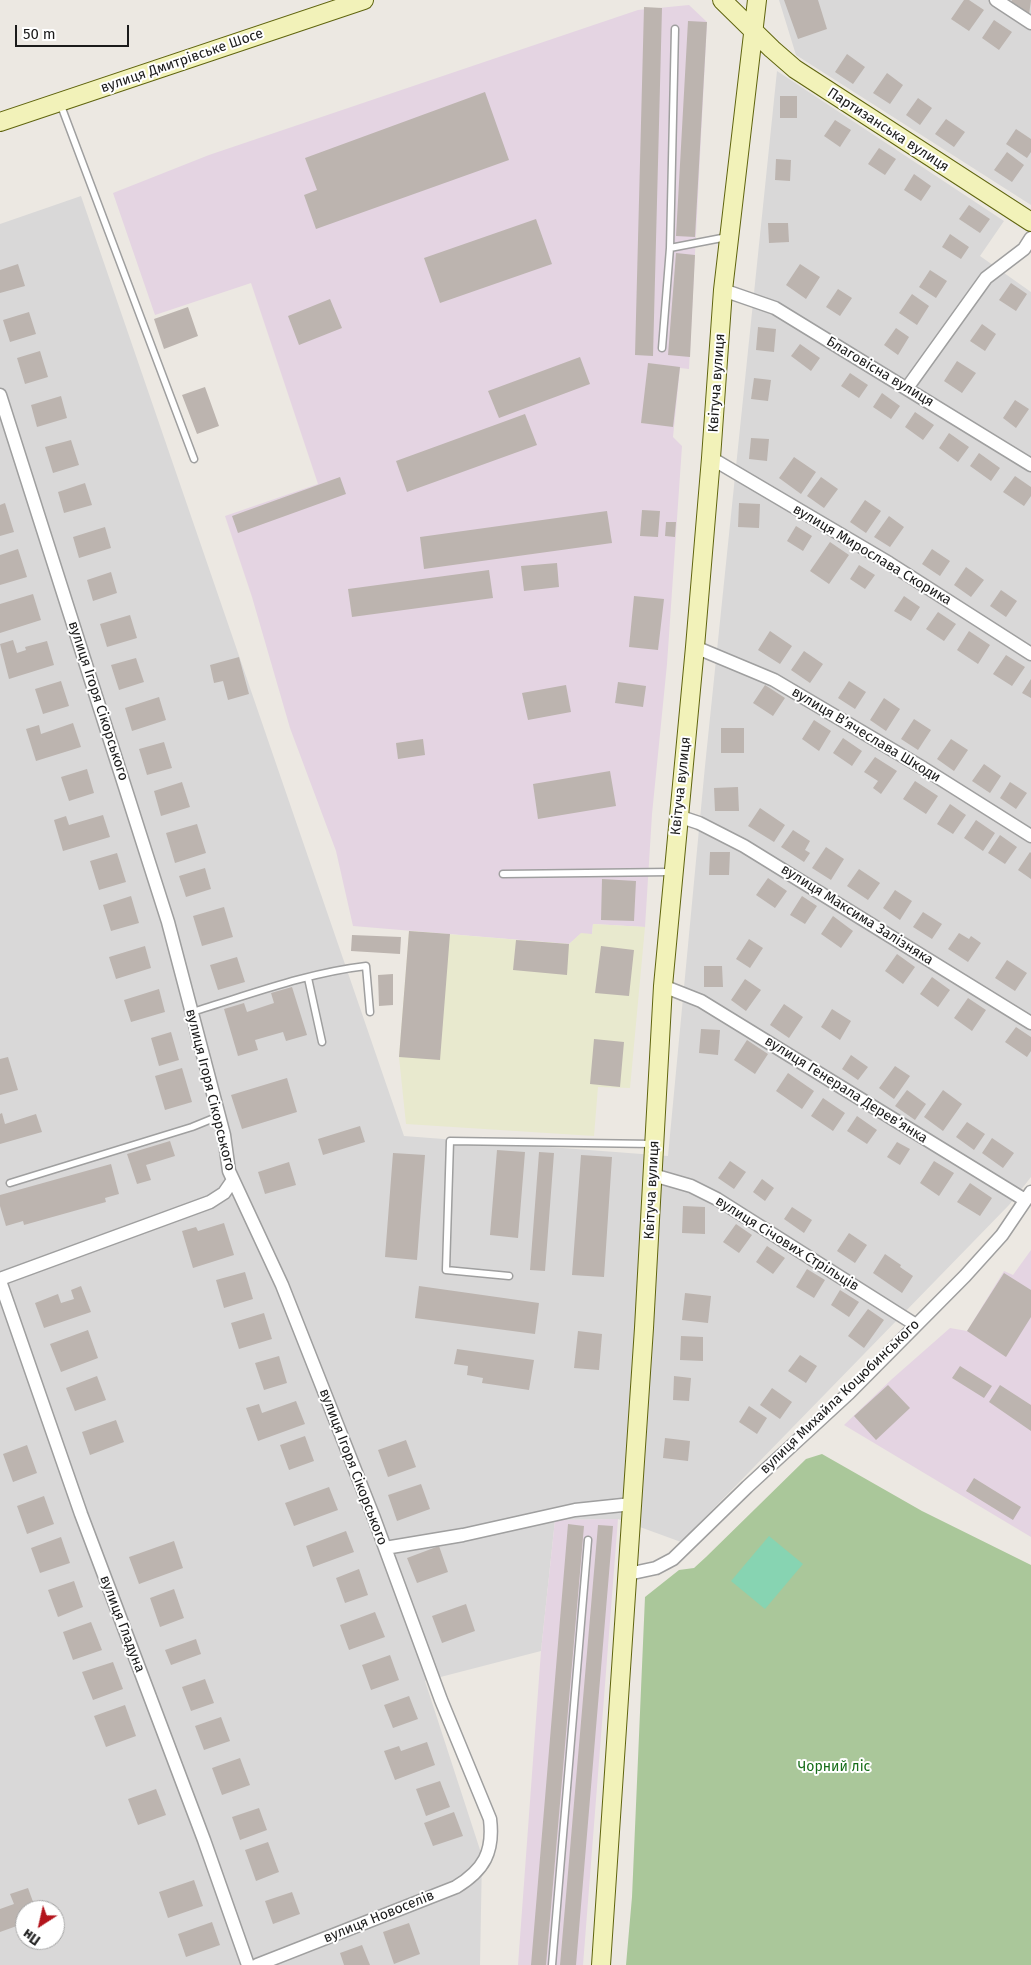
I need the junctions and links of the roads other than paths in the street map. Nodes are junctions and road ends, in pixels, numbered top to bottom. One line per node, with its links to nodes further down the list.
1 (364, 0): 8 (street, вулиця Дмитрівське Шосе)
2 (722, 0): 7 (street, Партизанська вулиця)
3 (757, 0): 7 (street, Квітуча вулиця)
4 (996, 0): 5 (street)
5 (1031, 23)
6 (675, 29): 13 (lane)
7 (753, 29): 10 (street, Партизанська вулиця); 11 (street, Квітуча вулиця)
8 (60, 102): 9 (street, вулиця Дмитрівське Шосе); 19 (lane)
9 (0, 122)
10 (1031, 222)
11 (728, 237): 13 (lane); 14 (street, Квітуча вулиця)
12 (1031, 238): 16 (street)
13 (670, 248): 15 (lane)
14 (723, 290): 16 (street, Благовісна вулиця); 18 (street, Квітуча вулиця)
15 (662, 348)
16 (907, 388): 20 (street, Благовісна вулиця)
17 (0, 395): 29 (street, вулиця Ігоря Сікорського)
18 (711, 458): 21 (street, Квітуча вулиця); 22 (street, вулиця Мирослава Скорика)
19 (194, 460)
20 (1031, 465)
21 (695, 647): 23 (street, Квітуча вулиця); 24 (street, вулиця Вʼячеслава Шкоди)
22 (1031, 654)
23 (678, 816): 25 (street, Квітуча вулиця); 31 (street, вулиця Максима Залізняка)
24 (1031, 836)
25 (673, 872): 26 (lane); 28 (street, Квітуча вулиця)
26 (503, 874)
27 (308, 978): 29 (lane); 30 (lane); 32 (lane)
28 (663, 986): 34 (street, Квітуча вулиця); 38 (street, вулиця Генерала Деревʼянка)
29 (192, 1012): 33 (street, вулиця Ігоря Сікорського)
30 (370, 1012)
31 (1031, 1023)
32 (322, 1042)
33 (219, 1116): 36 (street, вулиця Ігоря Сікорського); 37 (lane)
34 (654, 1144): 35 (street, Квітуча вулиця); 39 (lane)
35 (652, 1175): 41 (street, вулиця Січових Стрільців); 42 (street, Квітуча вулиця)
36 (233, 1180): 40 (street); 44 (street, вулиця Ігоря Сікорського)
37 (10, 1183)
38 (1028, 1196): 41 (street, вулиця Михайла Коцюбинського)
39 (509, 1276)
40 (0, 1280): 47 (street, вулиця Гладуна)
41 (916, 1325): 45 (street, вулиця Михайла Коцюбинського)
42 (632, 1504): 44 (street); 45 (street, Квітуча вулиця)
43 (588, 1540): 49 (lane)
44 (385, 1548): 46 (street, вулиця Ігоря Сікорського)
45 (628, 1574): 50 (street, Квітуча вулиця)
46 (489, 1852): 48 (street, вулиця Новоселів)
47 (248, 1965)
48 (257, 1965)
49 (552, 1965)
50 (601, 1965)

